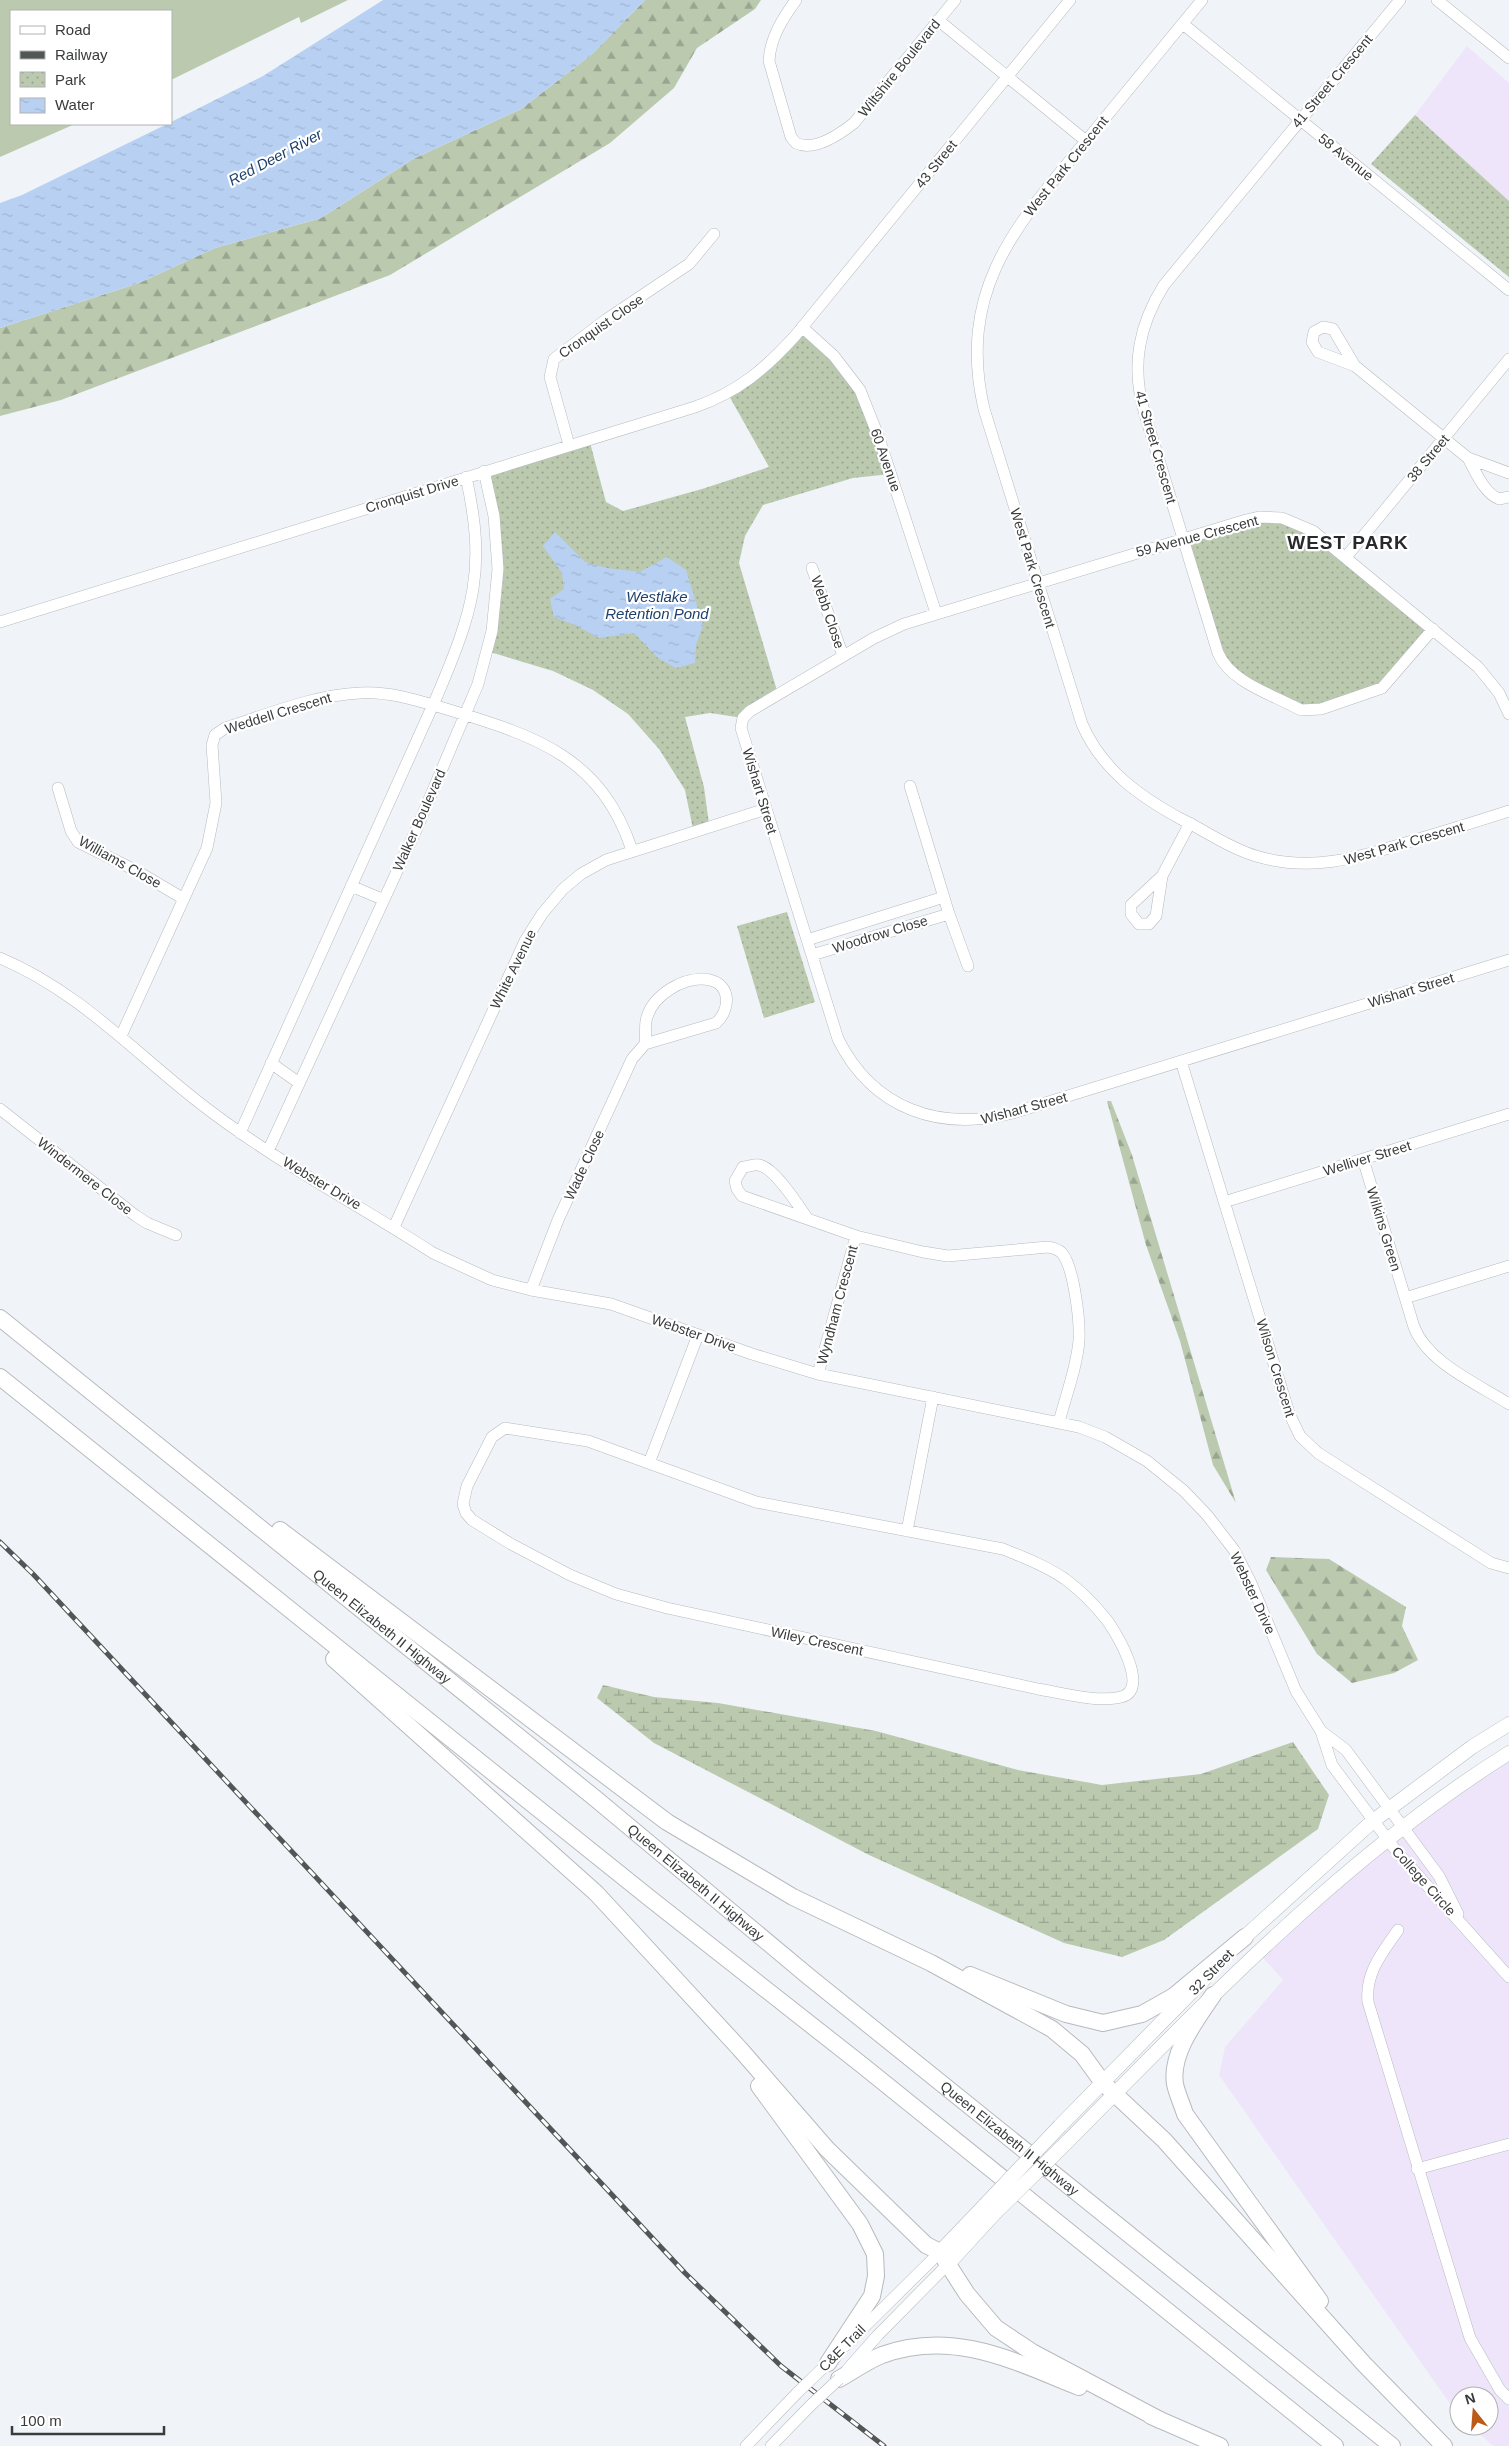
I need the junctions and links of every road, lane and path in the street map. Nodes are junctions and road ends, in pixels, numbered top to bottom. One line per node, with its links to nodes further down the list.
1 (796, 0): 7 (street, Wiltshire Boulevard)
2 (955, 0): 7 (street, Wiltshire Boulevard)
3 (1070, 0): 10 (street, 43 Street)
4 (1202, 0): 8 (street, West Park Crescent)
5 (1400, 0): 11 (street, 41 Street Crescent)
6 (1438, 0): 9 (street)
7 (938, 20): 10 (street)
8 (1183, 24): 11 (street, 58 Avenue); 12 (street, West Park Crescent)
9 (1509, 58)
10 (1007, 77): 12 (street); 15 (street, 43 Street)
11 (1300, 119): 14 (street, 58 Avenue); 25 (street, 41 Street Crescent)
12 (1086, 141): 28 (street, West Park Crescent)
13 (714, 234): 19 (street, Cronquist Close)
14 (1509, 290)
15 (802, 327): 19 (street, Cronquist Drive); 29 (street, 60 Avenue)
16 (1509, 359): 18 (street, 38 Street)
17 (1355, 366): 18 (street)
18 (1445, 438): 20 (street); 26 (street, 38 Street)
19 (569, 445): 21 (street, Cronquist Drive)
20 (1468, 458): 22 (street); 24 (street)
21 (484, 471): 23 (street, Cronquist Drive); 35 (street, Walker Boulevard)
22 (1509, 473)
23 (466, 477): 30 (street, Cronquist Drive); 33 (street)
24 (1509, 497)
25 (1183, 538): 26 (street, 59 Avenue Crescent); 28 (street, 59 Avenue Crescent); 31 (street, 41 Street Crescent)
26 (1346, 557): 31 (street, 59 Avenue Crescent)
27 (812, 568): 32 (street, Webb Close)
28 (1038, 582): 29 (street, 59 Avenue Crescent); 40 (street, West Park Crescent)
29 (936, 613): 32 (street, Wishart Street)
30 (0, 622)
31 (1433, 629): 34 (street, 59 Avenue Crescent)
32 (843, 656): 38 (street, Wishart Street)
33 (433, 705): 35 (street, Weddell Crescent); 43 (street); 45 (street, Weddell Crescent)
34 (1509, 714)
35 (465, 715): 41 (street, Weddell Crescent); 46 (street, Walker Boulevard)
36 (910, 786): 44 (street)
37 (58, 788): 45 (street, Williams Close)
38 (766, 809): 41 (street, White Avenue); 48 (street, Wishart Street)
39 (1509, 811): 40 (street, West Park Crescent)
40 (1190, 823): 42 (street)
41 (632, 850): 65 (street, White Avenue)
42 (1162, 876)
43 (350, 886): 46 (street); 56 (street)
44 (944, 897): 47 (street); 48 (street, Woodrow Close)
45 (184, 899): 53 (street, Weddell Crescent)
46 (382, 899): 57 (street, Walker Boulevard)
47 (949, 914): 49 (street, Woodrow Close); 52 (street)
48 (807, 940): 49 (street, Wishart Street)
49 (812, 955): 55 (street, Wishart Street)
50 (0, 958): 53 (street, Webster Drive)
51 (1509, 960): 55 (street, Wishart Street)
52 (968, 966)
53 (121, 1036): 60 (street, Webster Drive)
54 (645, 1044): 54 (street); 69 (street, Wade Close)
55 (1180, 1061): 63 (street, Wilson Crescent)
56 (270, 1063): 57 (street); 60 (street)
57 (299, 1083): 61 (street, Walker Boulevard)
58 (0, 1109): 66 (street, Windermere Close)
59 (1509, 1114): 62 (street, Welliver Street)
60 (240, 1133): 61 (street, Webster Drive)
61 (268, 1151): 65 (street, Webster Drive)
62 (1363, 1160): 63 (street, Welliver Street); 70 (street, Wilkins Green)
63 (1224, 1202): 82 (street, Wilson Crescent)
64 (807, 1218): 64 (street, Wyndham Crescent); 67 (street, Wyndham Crescent)
65 (394, 1228): 69 (street, Webster Drive)
66 (176, 1234)
67 (856, 1236): 73 (street, Wyndham Crescent); 77 (street, Wyndham Crescent)
68 (1509, 1266): 70 (street)
69 (531, 1290): 72 (street, Webster Drive)
70 (1405, 1298): 76 (street, Wilkins Green)
71 (0, 1318): 78 (highway, Queen Elizabeth II Highway)
72 (698, 1334): 73 (street, Webster Drive); 79 (street)
73 (818, 1374): 75 (street, Webster Drive)
74 (0, 1377): 80 (highway)
75 (933, 1397): 77 (street, Webster Drive); 81 (street)
76 (1509, 1404)
77 (1059, 1422): 84 (street, Webster Drive)
78 (132, 1424): 93 (highway); 111 (highway, Queen Elizabeth II Highway)
79 (649, 1463): 81 (street, Wiley Crescent); 81 (street, Wiley Crescent)
80 (179, 1522): 95 (highway); 110 (highway)
81 (907, 1531)
82 (1509, 1568)
83 (1509, 1724): 86 (main road, 32 Street)
84 (1321, 1730): 86 (street, Webster Drive); 87 (street, Webster Drive)
85 (1509, 1753): 88 (main road, 32 Street)
86 (1389, 1809): 87 (main road, 32 Street); 88 (street, College Circle)
87 (1373, 1822): 89 (street, College Circle); 92 (main road, 32 Street)
88 (1403, 1828): 89 (main road, 32 Street); 90 (street, College Circle)
89 (1388, 1840): 90 (street, College Circle); 96 (main road, 32 Street)
90 (1462, 1922): 94 (street, College Circle)
91 (1398, 1930): 99 (street)
92 (1244, 1937): 93 (highway); 97 (main road, 32 Street)
93 (905, 1951): 97 (highway)
94 (1509, 1977)
95 (689, 1994): 101 (highway); 102 (highway)
96 (1214, 1995): 97 (main road, 32 Street); 103 (highway)
97 (1109, 2088): 100 (main road, 32 Street, bridge); 100 (main road, 32 Street, bridge); 103 (highway)
98 (1509, 2144): 99 (street)
99 (1417, 2169): 105 (street)
100 (990, 2210): 101 (main road, 32 Street)
101 (945, 2257): 102 (street, C&E Trail); 104 (street, C&E Trail); 106 (highway)
102 (828, 2362): 107 (street, C&E Trail, bridge)
103 (1364, 2364): 112 (highway)
104 (839, 2379): 106 (highway); 108 (street, C&E Trail, bridge)
105 (1509, 2399)
106 (1160, 2420): 109 (highway)
107 (746, 2446)
108 (771, 2446)
109 (1220, 2446)
110 (1335, 2446)
111 (1392, 2446)
112 (1444, 2446)

